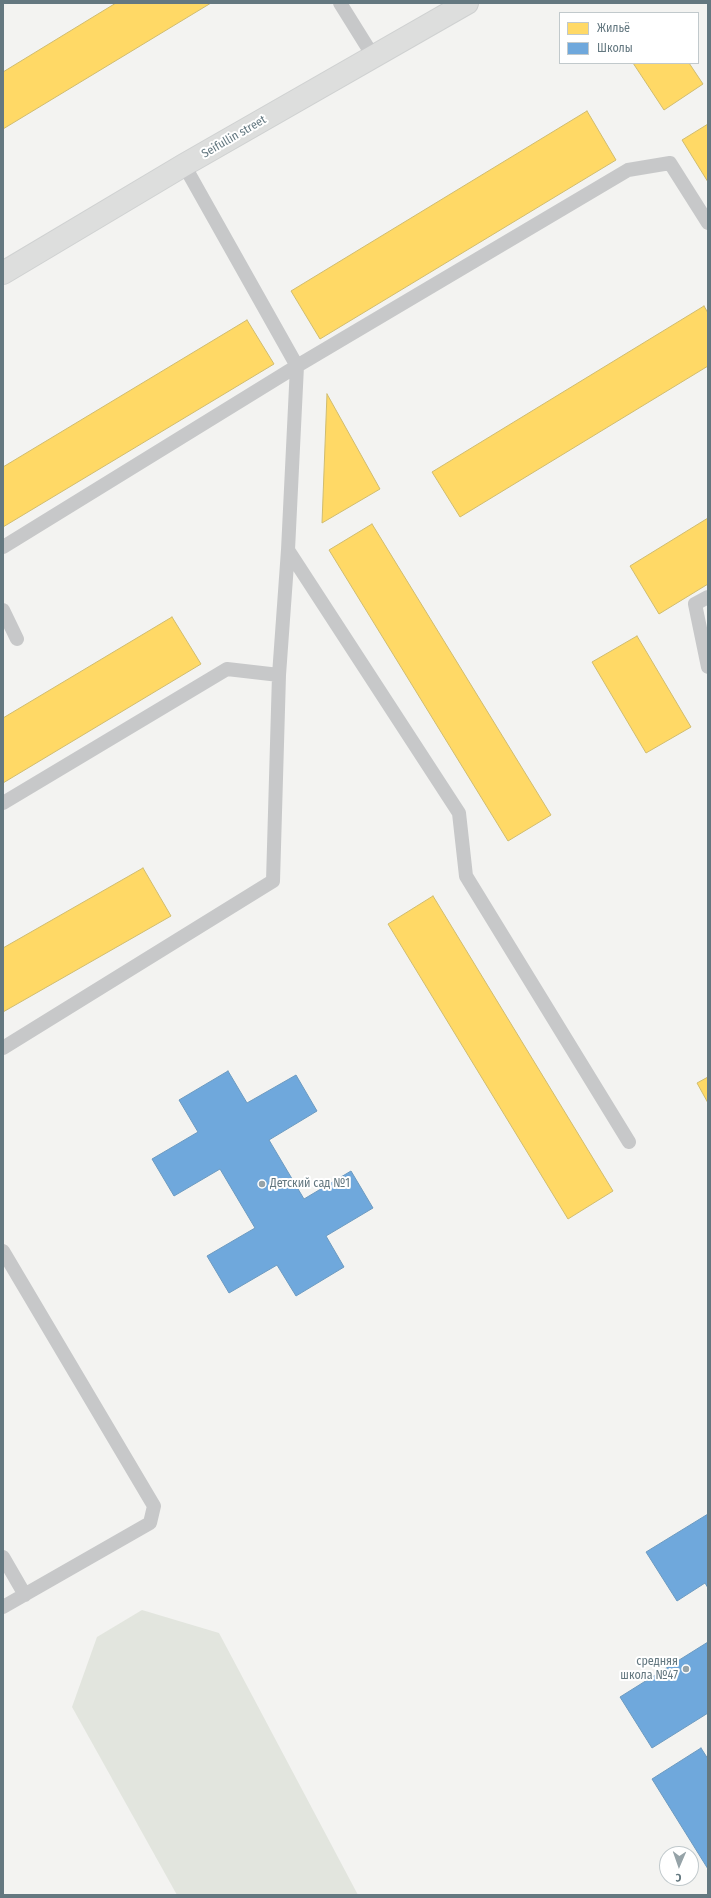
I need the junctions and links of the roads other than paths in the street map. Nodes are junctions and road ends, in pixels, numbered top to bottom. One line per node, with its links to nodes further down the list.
1 (340, 3): 3 (lane)
2 (467, 3): 3 (street, Seifullin street)
3 (373, 56): 4 (street, Seifullin street)
4 (184, 165): 6 (street, Seifullin street); 7 (lane)
5 (708, 223): 7 (lane)
6 (3, 273)
7 (297, 366): 8 (lane); 9 (lane)
8 (3, 547)
9 (288, 550): 14 (lane); 17 (lane)
10 (708, 597): 13 (lane)
11 (3, 610): 12 (lane)
12 (17, 639)
13 (708, 667)
14 (280, 675): 15 (lane); 16 (lane)
15 (3, 803)
16 (3, 1048)
17 (629, 1142)
18 (3, 1251): 20 (lane)
19 (3, 1557): 20 (lane)
20 (25, 1595): 21 (lane)
21 (3, 1608)

